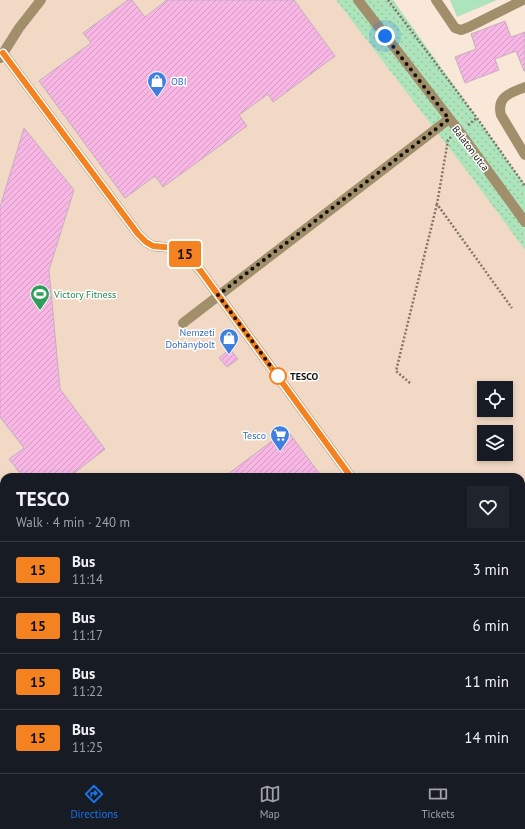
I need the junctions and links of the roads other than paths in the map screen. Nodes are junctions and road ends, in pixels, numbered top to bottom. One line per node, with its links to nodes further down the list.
1 (41, 0): 5 (street)
2 (358, 0): 7 (street, Balaton utca)
3 (436, 0): 4 (street)
4 (523, 0)
5 (2, 55): 10 (street)
6 (525, 87): 8 (street)
7 (449, 119): 9 (street, Balaton utca); 10 (street)
8 (525, 154)
9 (525, 222)
10 (218, 295): 11 (street); 12 (street)
11 (183, 323)
12 (348, 473)

